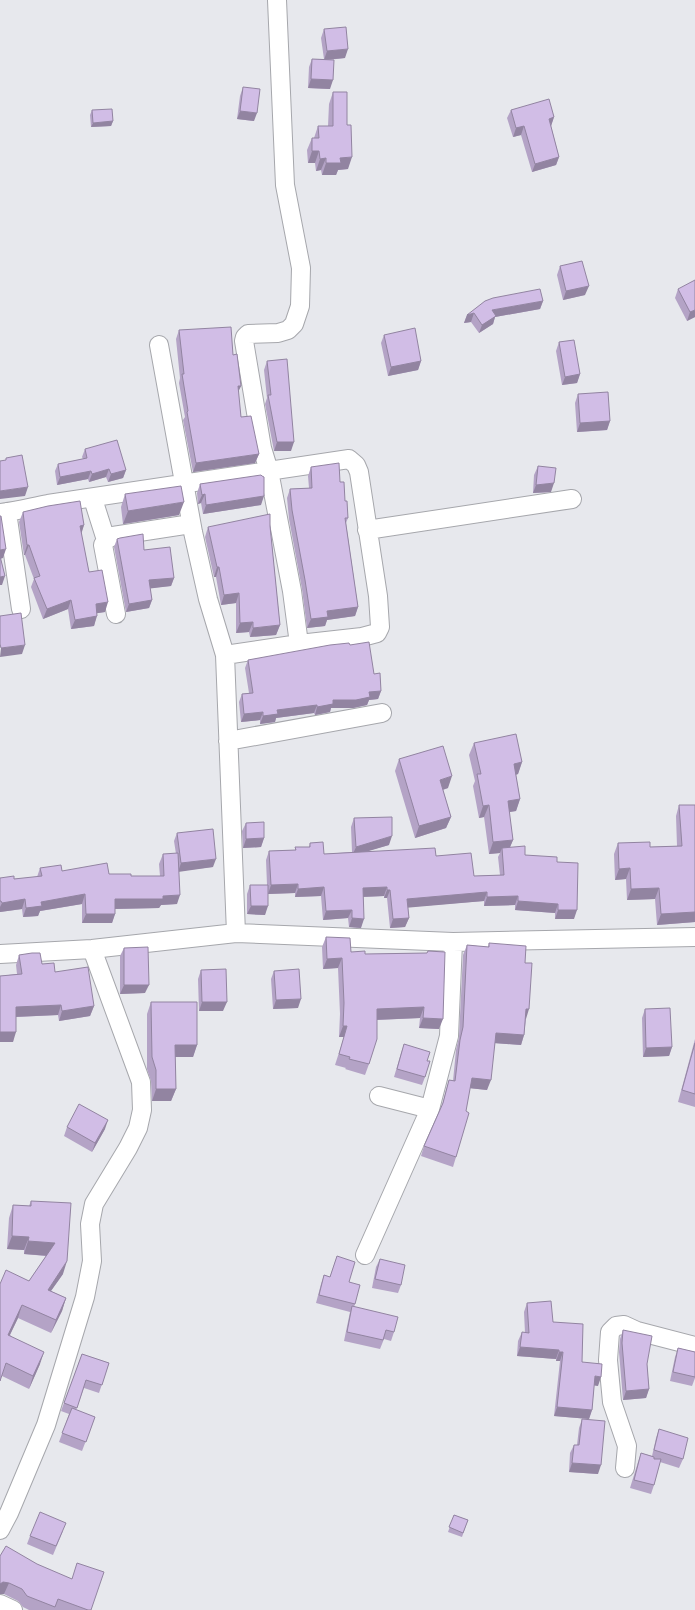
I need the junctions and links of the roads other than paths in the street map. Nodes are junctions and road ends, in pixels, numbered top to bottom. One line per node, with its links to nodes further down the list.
1 (277, 0): 3 (street)
2 (159, 346): 4 (street)
3 (268, 471): 4 (street); 9 (street); 13 (street)
4 (185, 483): 5 (street); 8 (street)
5 (93, 499): 7 (street); 10 (street)
6 (572, 499): 9 (street)
7 (4, 513): 11 (street)
8 (191, 524): 10 (street); 14 (street)
9 (367, 530): 13 (street)
10 (106, 540): 12 (street)
11 (21, 609)
12 (116, 614)
13 (299, 644): 14 (street)
14 (225, 655): 16 (street)
15 (382, 713): 16 (street)
16 (228, 741): 17 (street)
17 (236, 934): 19 (street); 20 (street)
18 (695, 937): 19 (street)
19 (453, 942): 23 (street)
20 (92, 949): 21 (street); 27 (street)
21 (0, 954)
22 (379, 1096): 23 (street)
23 (430, 1109): 24 (street)
24 (365, 1255)
25 (695, 1346): 26 (street)
26 (625, 1468)
27 (0, 1530)
28 (0, 1604): 29 (street)
29 (12, 1610)

